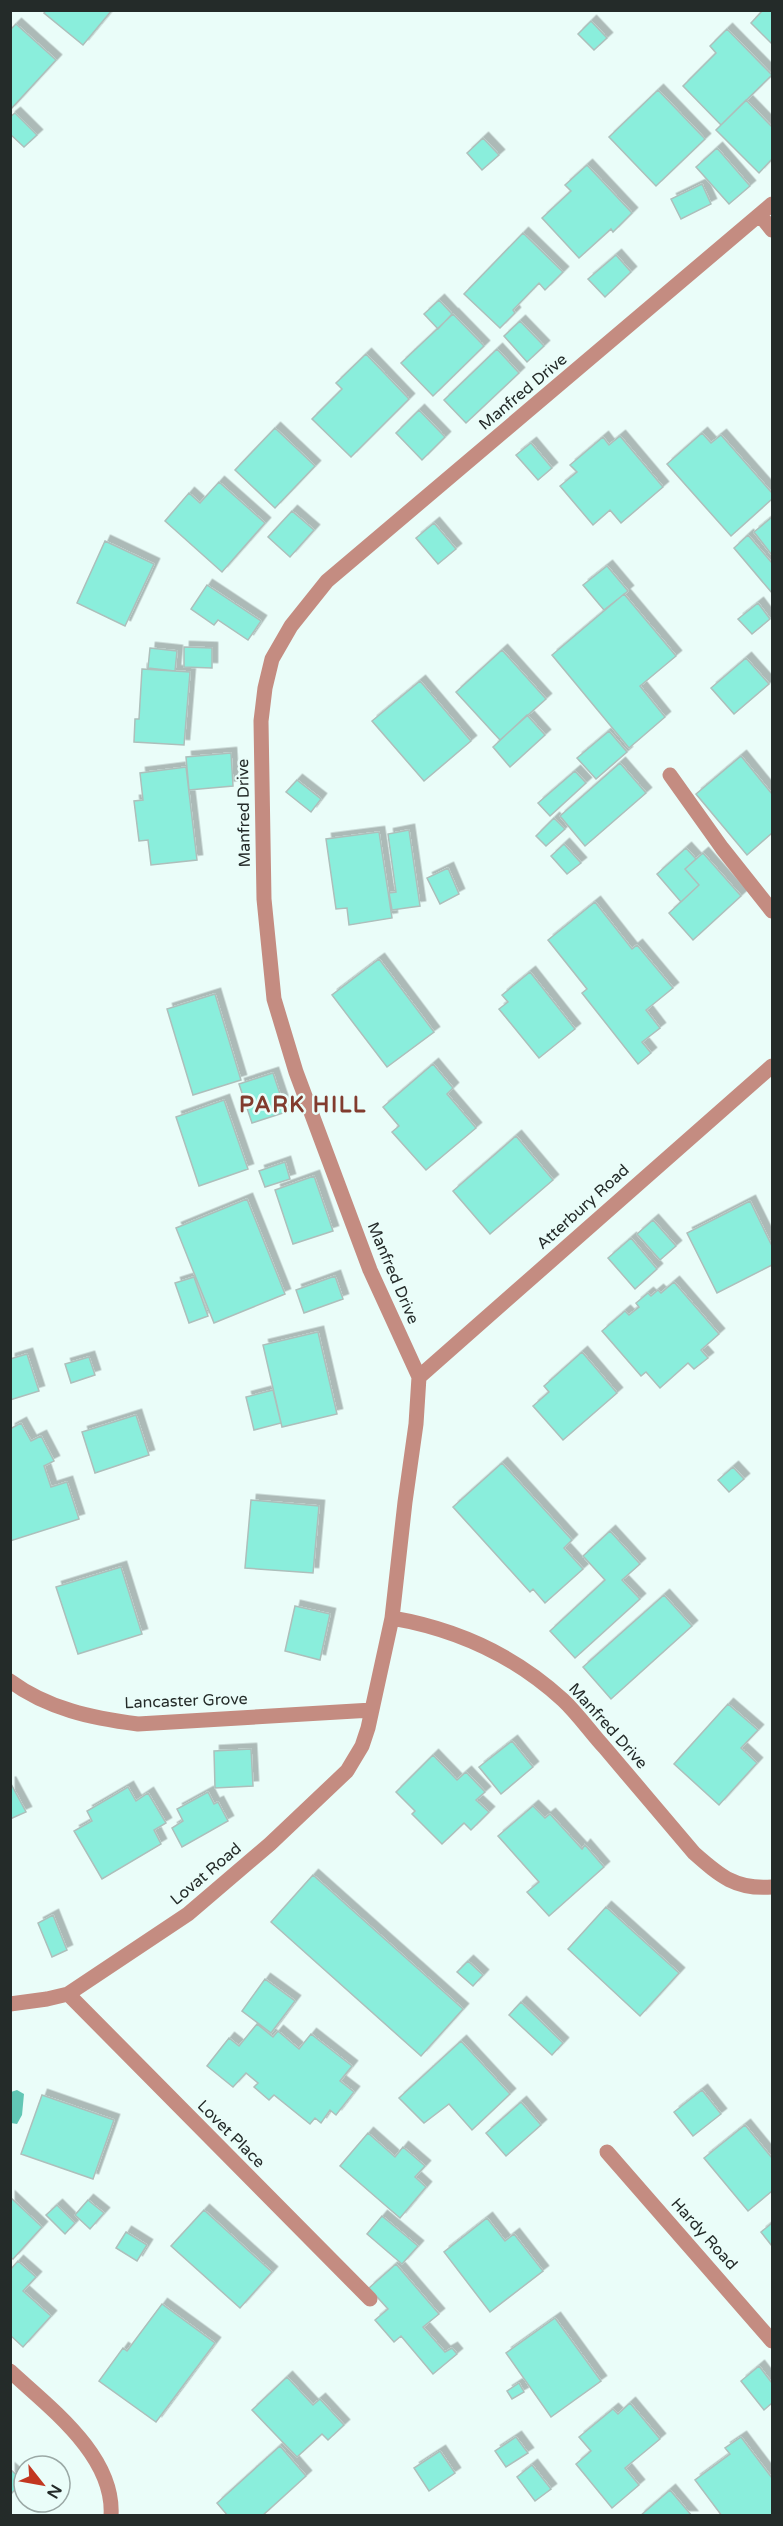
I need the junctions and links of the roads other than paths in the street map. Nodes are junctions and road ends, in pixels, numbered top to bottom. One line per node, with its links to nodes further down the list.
1 (772, 204): 2 (street, Manfred Drive)
2 (760, 215): 3 (street); 7 (street, Manfred Drive)
3 (772, 230)
4 (670, 775): 5 (street)
5 (772, 911)
6 (772, 1066): 7 (street, Atterbury Road)
7 (419, 1377): 8 (street, Manfred Drive)
8 (392, 1618): 10 (street, Manfred Drive); 11 (street, Manfred Drive)
9 (10, 1681): 10 (street, Lancaster Grove)
10 (372, 1710): 12 (street, Lovat Road)
11 (772, 1887)
12 (68, 1994): 13 (street, Lovat Road); 15 (street, Lovet Place)
13 (10, 2004)
14 (608, 2152): 16 (street, Hardy Road)
15 (370, 2299)
16 (772, 2341)
17 (10, 2371): 18 (street)
18 (111, 2516)

